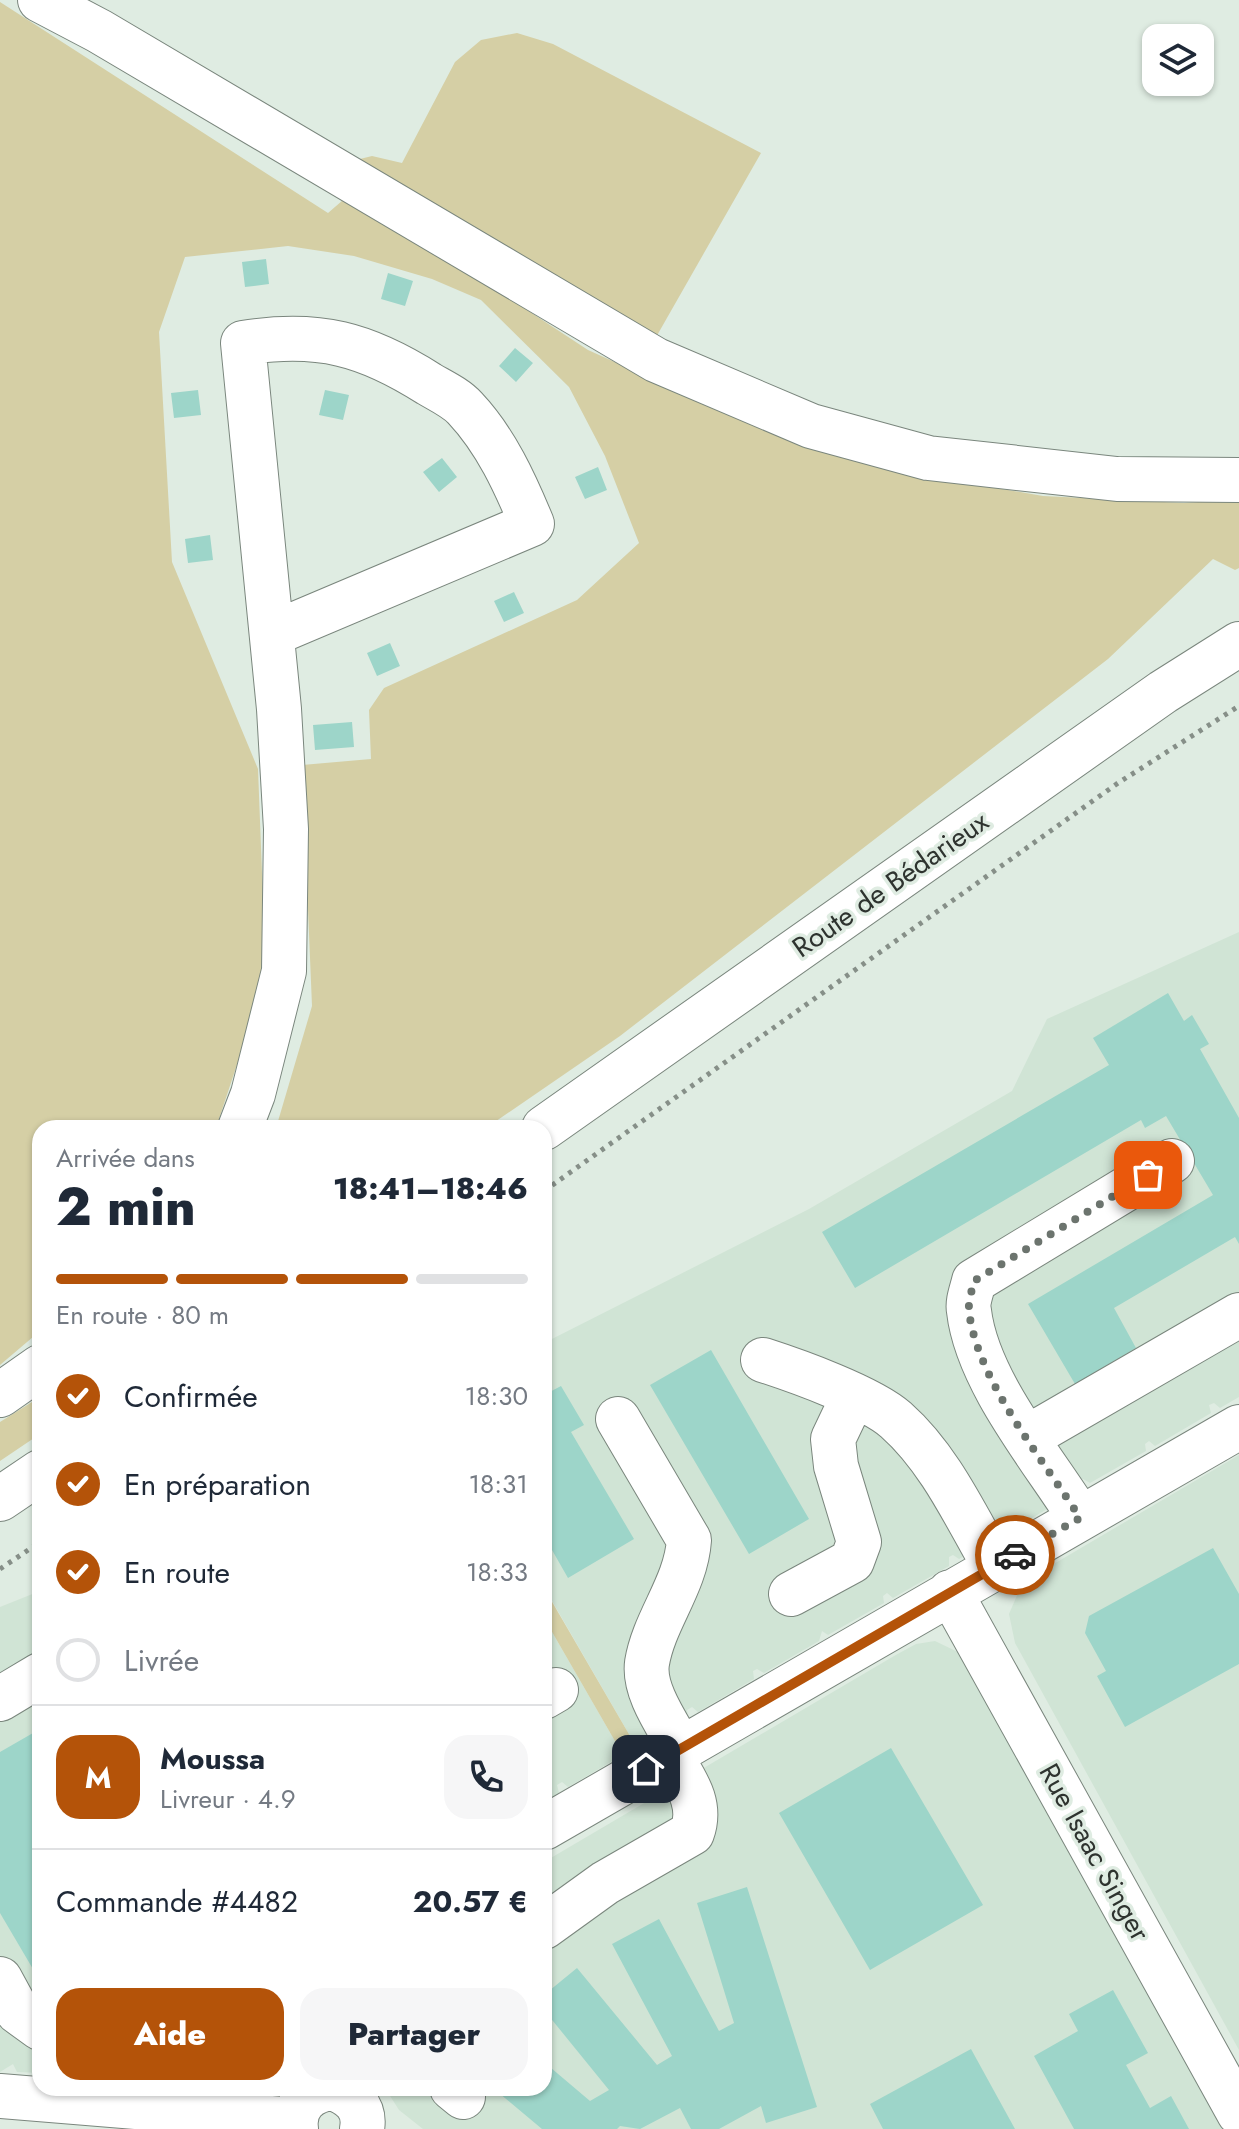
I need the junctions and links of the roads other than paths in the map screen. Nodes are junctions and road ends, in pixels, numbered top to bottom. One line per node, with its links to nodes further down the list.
1 (40, 0): 2 (street)
2 (1239, 480)
3 (272, 634): 3 (street); 5 (street)
4 (1239, 644): 6 (street, Route de Bédarieux)
5 (243, 1120)
6 (552, 1122)
7 (1172, 1161): 15 (street)
8 (1239, 1315): 15 (street)
9 (763, 1360): 12 (street)
10 (32, 1373): 11 (street)
11 (0, 1395)
12 (853, 1397): 19 (street); 21 (street)
13 (618, 1419): 24 (street)
14 (1239, 1427): 18 (street)
15 (1028, 1437): 18 (street)
16 (32, 1477): 17 (street)
17 (0, 1499)
18 (1080, 1518): 19 (street)
19 (995, 1567): 20 (street)
20 (950, 1592): 24 (street); 33 (street, Rue Isaac Singer)
21 (791, 1594)
22 (32, 1680): 23 (street)
23 (0, 1699)
24 (676, 1752): 25 (street); 26 (street)
25 (552, 1823)
26 (552, 1921)
27 (0, 1979): 28 (street)
28 (32, 2022)
29 (32, 2094): 30 (street)
30 (0, 2096)
31 (75, 2096): 34 (street)
32 (311, 2096): 34 (street)
33 (1239, 2113)
34 (296, 2124)

